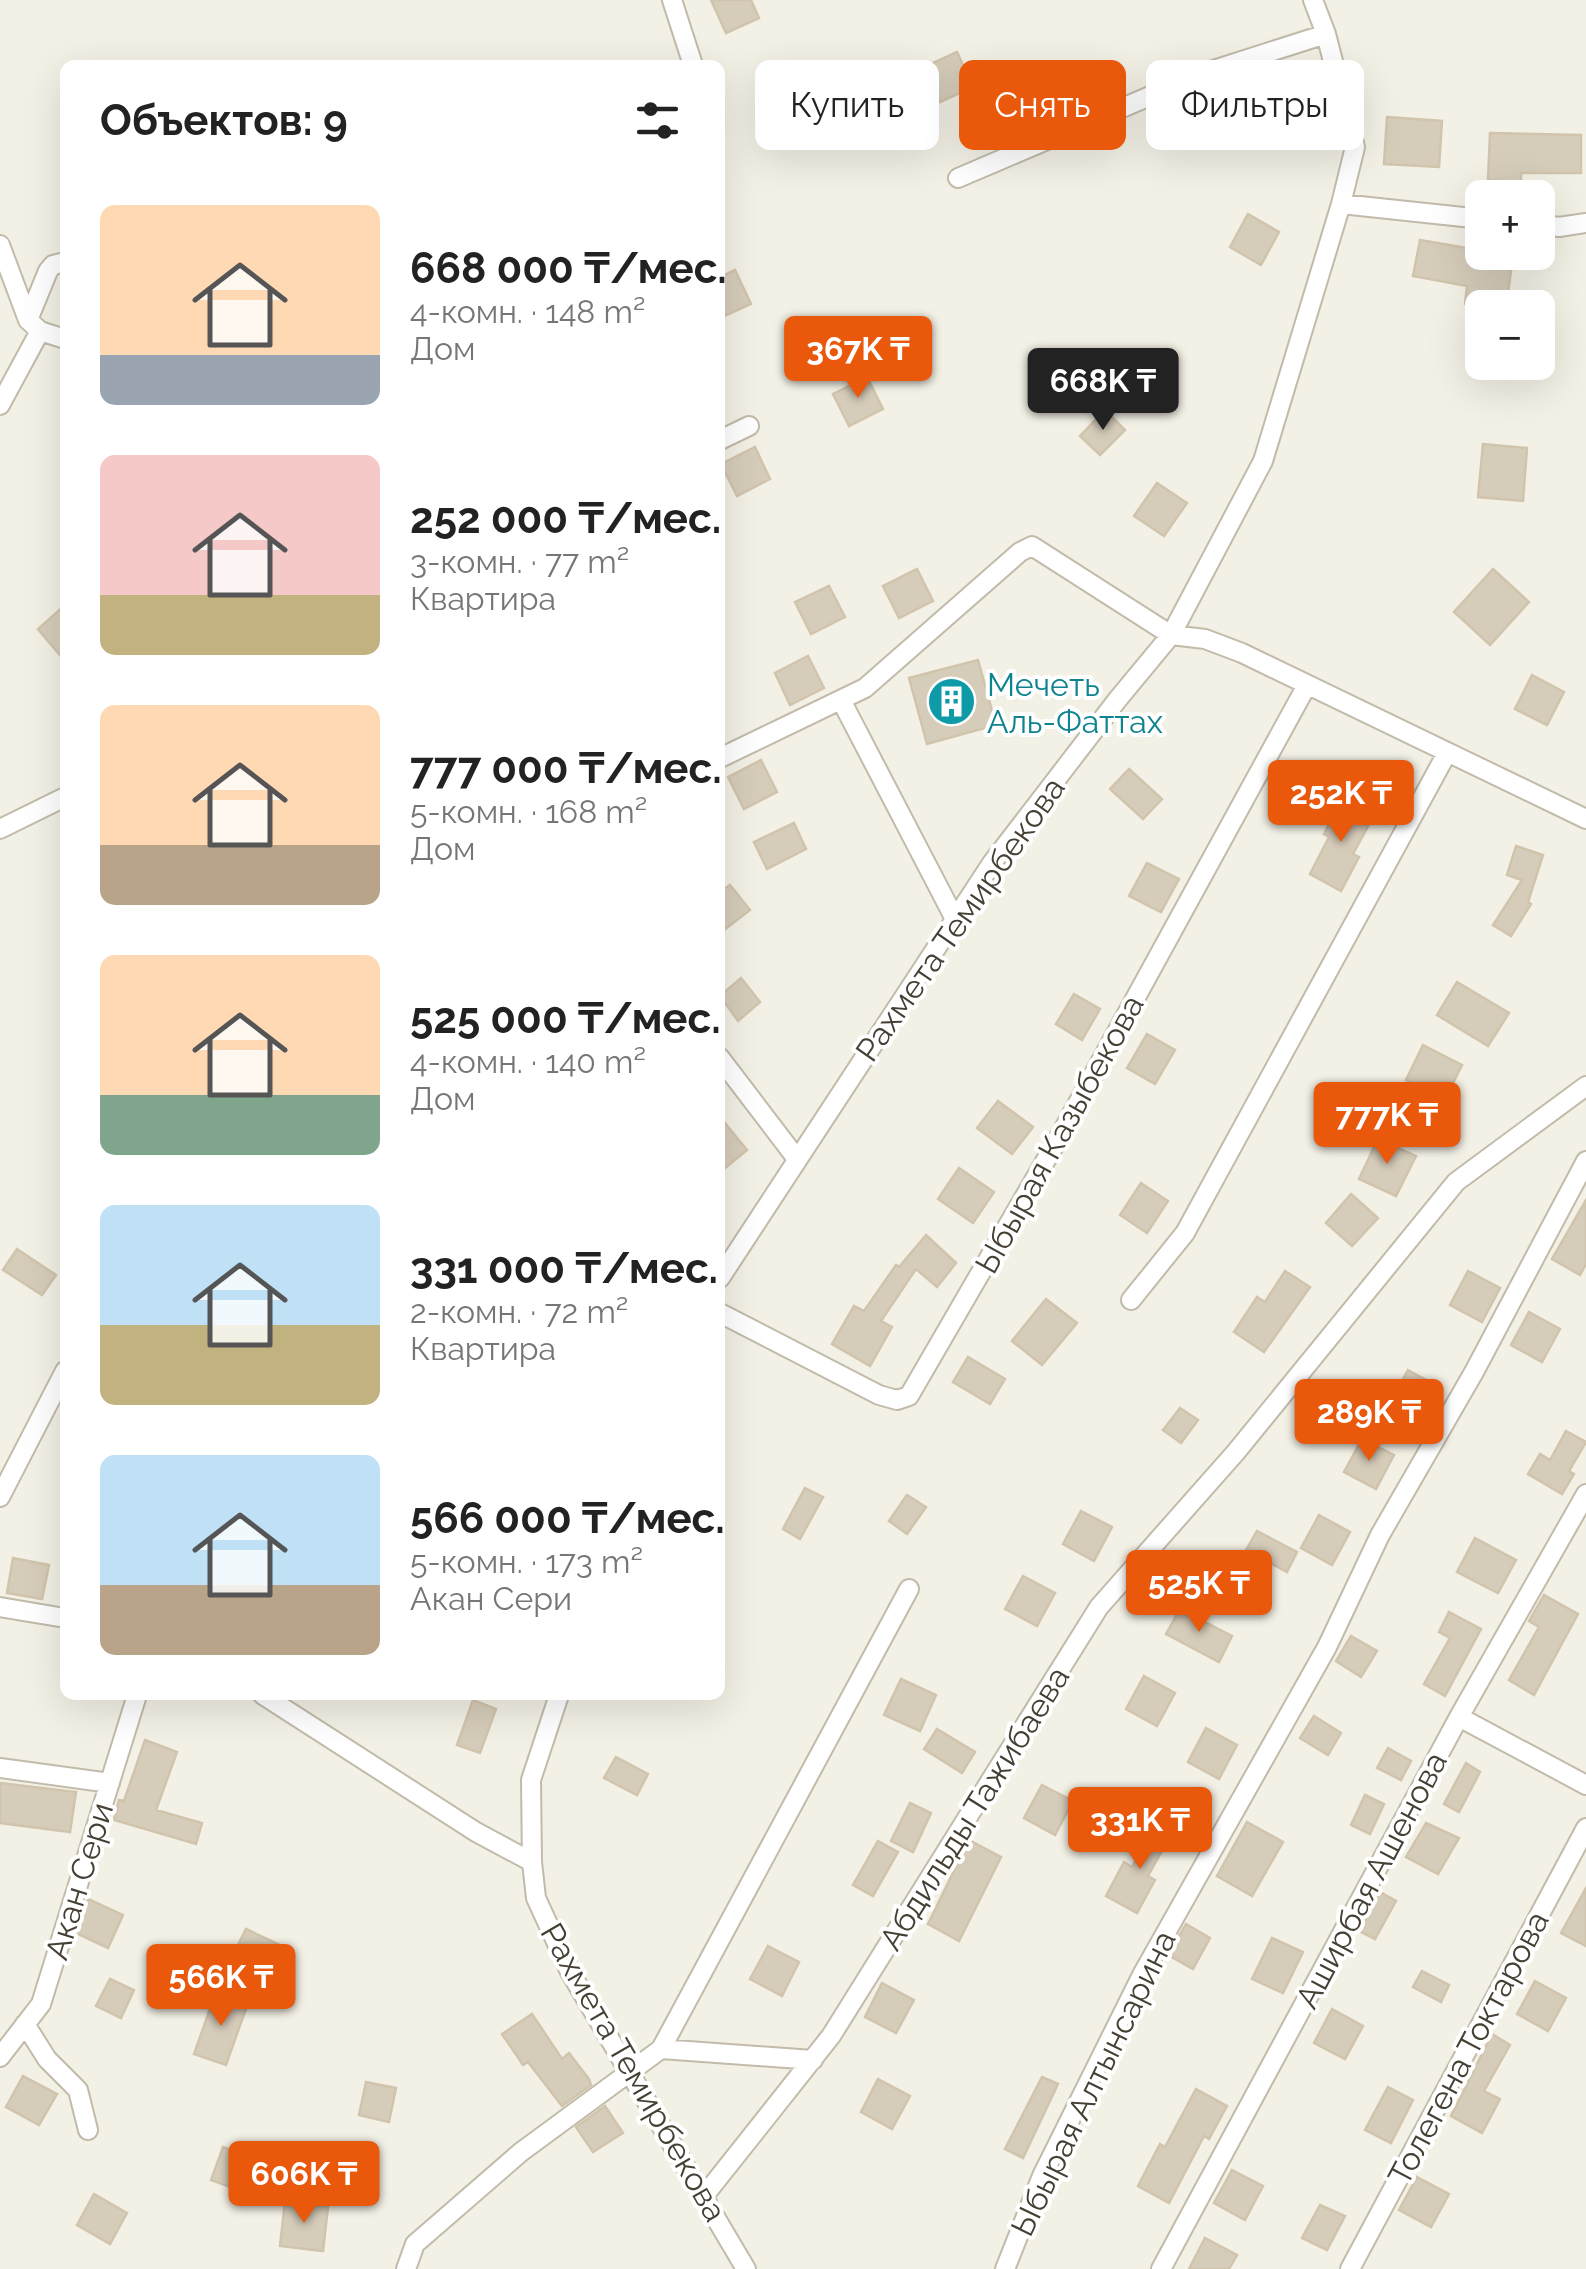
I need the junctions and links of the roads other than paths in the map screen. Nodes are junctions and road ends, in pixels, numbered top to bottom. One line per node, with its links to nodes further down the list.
1 (672, 0): 4 (street)
2 (1313, 0): 3 (street, Рахмета Темирбекова)
3 (1326, 34): 5 (street); 6 (street, Рахмета Темирбекова)
4 (691, 60)
5 (958, 178)
6 (1341, 204): 7 (street); 17 (street, Рахмета Темирбекова)
7 (1465, 217)
8 (1586, 224): 9 (street)
9 (1555, 226)
10 (0, 245): 12 (street)
11 (60, 263): 12 (street)
12 (34, 326): 13 (street); 14 (street)
13 (60, 337)
14 (0, 405)
15 (749, 426): 16 (street)
16 (725, 438)
17 (1171, 635): 18 (street); 19 (street); 25 (street, Рахмета Темирбекова)
18 (1307, 685): 20 (street); 32 (street, Ыбырая Казыбекова)
19 (841, 700): 21 (street); 25 (street)
20 (1447, 754): 23 (street); 31 (street)
21 (725, 756)
22 (60, 799): 24 (street)
23 (1586, 819)
24 (0, 829)
25 (955, 918): 28 (street, Рахмета Темирбекова)
26 (725, 1065): 28 (street)
27 (1586, 1086): 51 (street, Абдильды Тажибаева)
28 (797, 1159): 30 (street, Рахмета Темирбекова)
29 (1586, 1161): 57 (street, Ыбырая Алтынсарина)
30 (725, 1270)
31 (1131, 1300)
32 (725, 1316)
33 (60, 1382): 35 (street)
34 (1586, 1494): 42 (street, Аширбая Ашенова)
35 (0, 1497)
36 (909, 1590): 49 (street)
37 (0, 1606): 38 (street)
38 (60, 1617)
39 (135, 1700): 44 (street, Акан Сери)
40 (270, 1700): 47 (street)
41 (557, 1700): 47 (street, Рахмета Темирбекова)
42 (1459, 1717): 45 (street); 58 (street, Аширбая Ашенова)
43 (0, 1768): 44 (street)
44 (110, 1783): 48 (street, Акан Сери)
45 (1586, 1786)
46 (1586, 1828): 59 (street, Толегена Токтарова)
47 (532, 1862): 52 (street, Рахмета Темирбекова)
48 (25, 2024): 50 (street, Акан Сери); 53 (street)
49 (661, 2049): 51 (street); 52 (street)
50 (0, 2057)
51 (813, 2060): 54 (street, Абдильды Тажибаева)
52 (628, 2071): 54 (street, Рахмета Темирбекова); 55 (street)
53 (88, 2130)
54 (704, 2196): 56 (street, Рахмета Темирбекова)
55 (406, 2269)
56 (746, 2269)
57 (1005, 2269)
58 (1161, 2269)
59 (1350, 2269)

